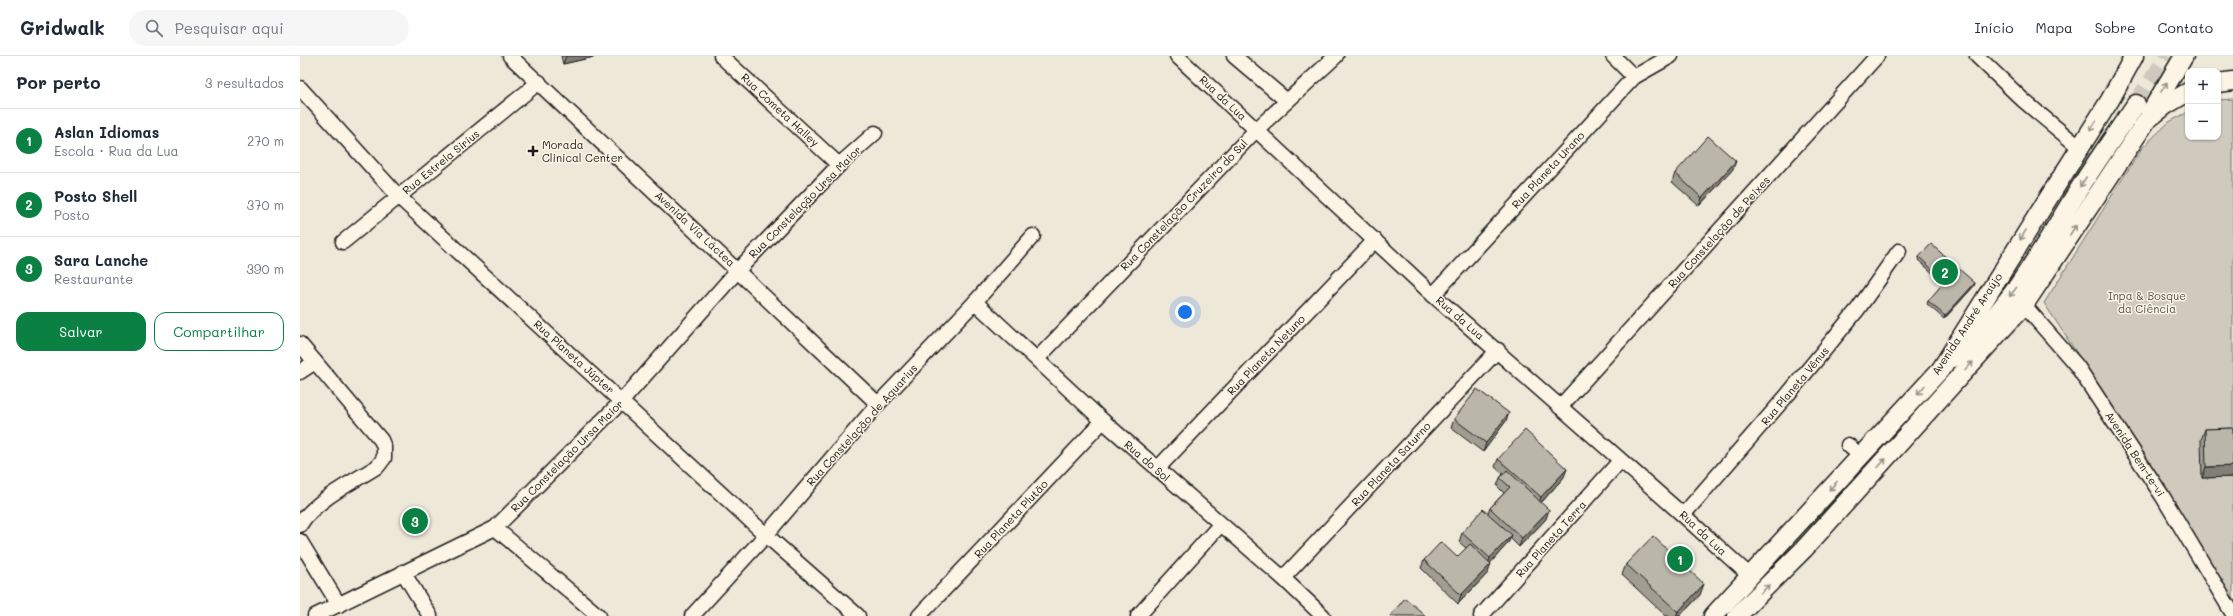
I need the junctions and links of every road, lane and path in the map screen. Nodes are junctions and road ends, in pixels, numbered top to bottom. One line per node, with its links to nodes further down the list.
1 (510, 56): 15 (street, Avenida Vía Láctea)
2 (721, 56): 26 (street, Rua Cometa Halley)
3 (1177, 56): 23 (street, Rua da Lua)
4 (1234, 56): 20 (street)
5 (1336, 56): 20 (street, Rua Constelação Cruzeiro do Sul)
6 (1613, 56): 13 (street)
7 (1671, 56): 13 (street, Rua Planeta Urano)
8 (1877, 56): 44 (street, Rua Constelação de Peixes)
9 (1977, 56): 25 (street)
10 (2134, 56): 19 (main road, Avenida André Araújo)
11 (2147, 56): 19 (main road)
12 (2184, 56): 22 (main road, one-way to 12)
13 (1634, 78): 33 (street, Rua Planeta Urano)
14 (2233, 81): 16 (main road)
15 (539, 82): 27 (street, Rua Estrela Sirius); 32 (street, Avenida Vía Láctea)
16 (2221, 83)
17 (300, 88): 27 (street, Rua Planeta Júpter)
18 (2185, 94): 22 (main road, Avenida André Araújo)
19 (2110, 100): 25 (main road, Avenida André Araújo, one-way to 25)
20 (1287, 101): 23 (street, Rua Constelação Cruzeiro do Sul)
21 (2136, 104): 40 (main road, one-way to 40)
22 (2147, 120): 35 (main road, Avenida André Araújo, one-way to 22)
23 (1256, 130): 29 (street, Rua da Lua); 38 (street, Rua Constelação Cruzeiro do Sul)
24 (875, 133): 26 (street, Rua Constelação Ursa Maior)
25 (2079, 147): 40 (main road, Avenida André Araújo, one-way to 40)
26 (839, 165): 32 (street, Rua Constelação Ursa Maior)
27 (399, 196): 30 (street, Rua Estrela Sirius); 42 (street, Rua Planeta Júpter)
28 (1032, 236): 34 (street, Rua Constelação de Aquarius)
29 (1375, 240): 33 (street, Rua da Lua); 47 (street, Rua Planeta Netuno)
30 (343, 242)
31 (1899, 251): 48 (street, Rua Planeta Vênus)
32 (738, 270): 42 (street, Rua Constelação Ursa Maior); 43 (street, Avenida Vía Láctea)
33 (1433, 295): 37 (street, Rua da Lua)
34 (975, 302): 38 (street, Rua do Sol); 43 (street, Rua Constelação de Aquarius)
35 (2024, 305): 58 (street, Avenida Bem-te-vi); 69 (main road, Avenida André Araújo, one-way to 35)
36 (300, 344): 39 (street)
37 (1498, 350): 44 (street, Rua da Lua); 56 (street, Rua Planeta Saturno)
38 (1037, 359): 45 (street, Rua do Sol)
39 (315, 362): 41 (street); 50 (street)
40 (1940, 369): 55 (main road, Avenida André Araújo, one-way to 55)
41 (300, 372)
42 (622, 401): 51 (street, Rua Constelação Ursa Maior); 52 (street, Rua Planeta Júpter)
43 (878, 404): 52 (street, Rua Constelação de Aquarius)
44 (1560, 407): 46 (street, Rua da Lua)
45 (1103, 421): 47 (street, Rua do Sol); 64 (street, Rua Planeta Plutão)
46 (1620, 461): 48 (street, Rua da Lua); 67 (street, Rua Planeta Terra)
47 (1157, 470): 49 (street, Rua do Sol)
48 (1683, 514): 55 (street, Rua da Lua)
49 (1220, 524): 56 (street, Rua do Sol); 65 (street)
50 (300, 525)
51 (495, 528): 54 (street, Rua Constelação Ursa Maior); 61 (street)
52 (766, 535): 62 (street, Rua Constelação de Aquarius); 63 (street, Rua Planeta Júpter)
53 (300, 541): 57 (street)
54 (404, 572): 57 (street, Rua Constelação Ursa Maior); 60 (street)
55 (1748, 575): 68 (main road, Avenida André Araújo)
56 (1283, 578): 66 (street, Rua do Sol)
57 (338, 605): 59 (street, Rua Constelação Ursa Maior)
58 (2233, 614)
59 (315, 616)
60 (430, 616)
61 (599, 616)
62 (692, 616)
63 (858, 616)
64 (919, 616)
65 (1138, 616)
66 (1323, 616)
67 (1481, 616)
68 (1713, 616)
69 (1737, 616)

